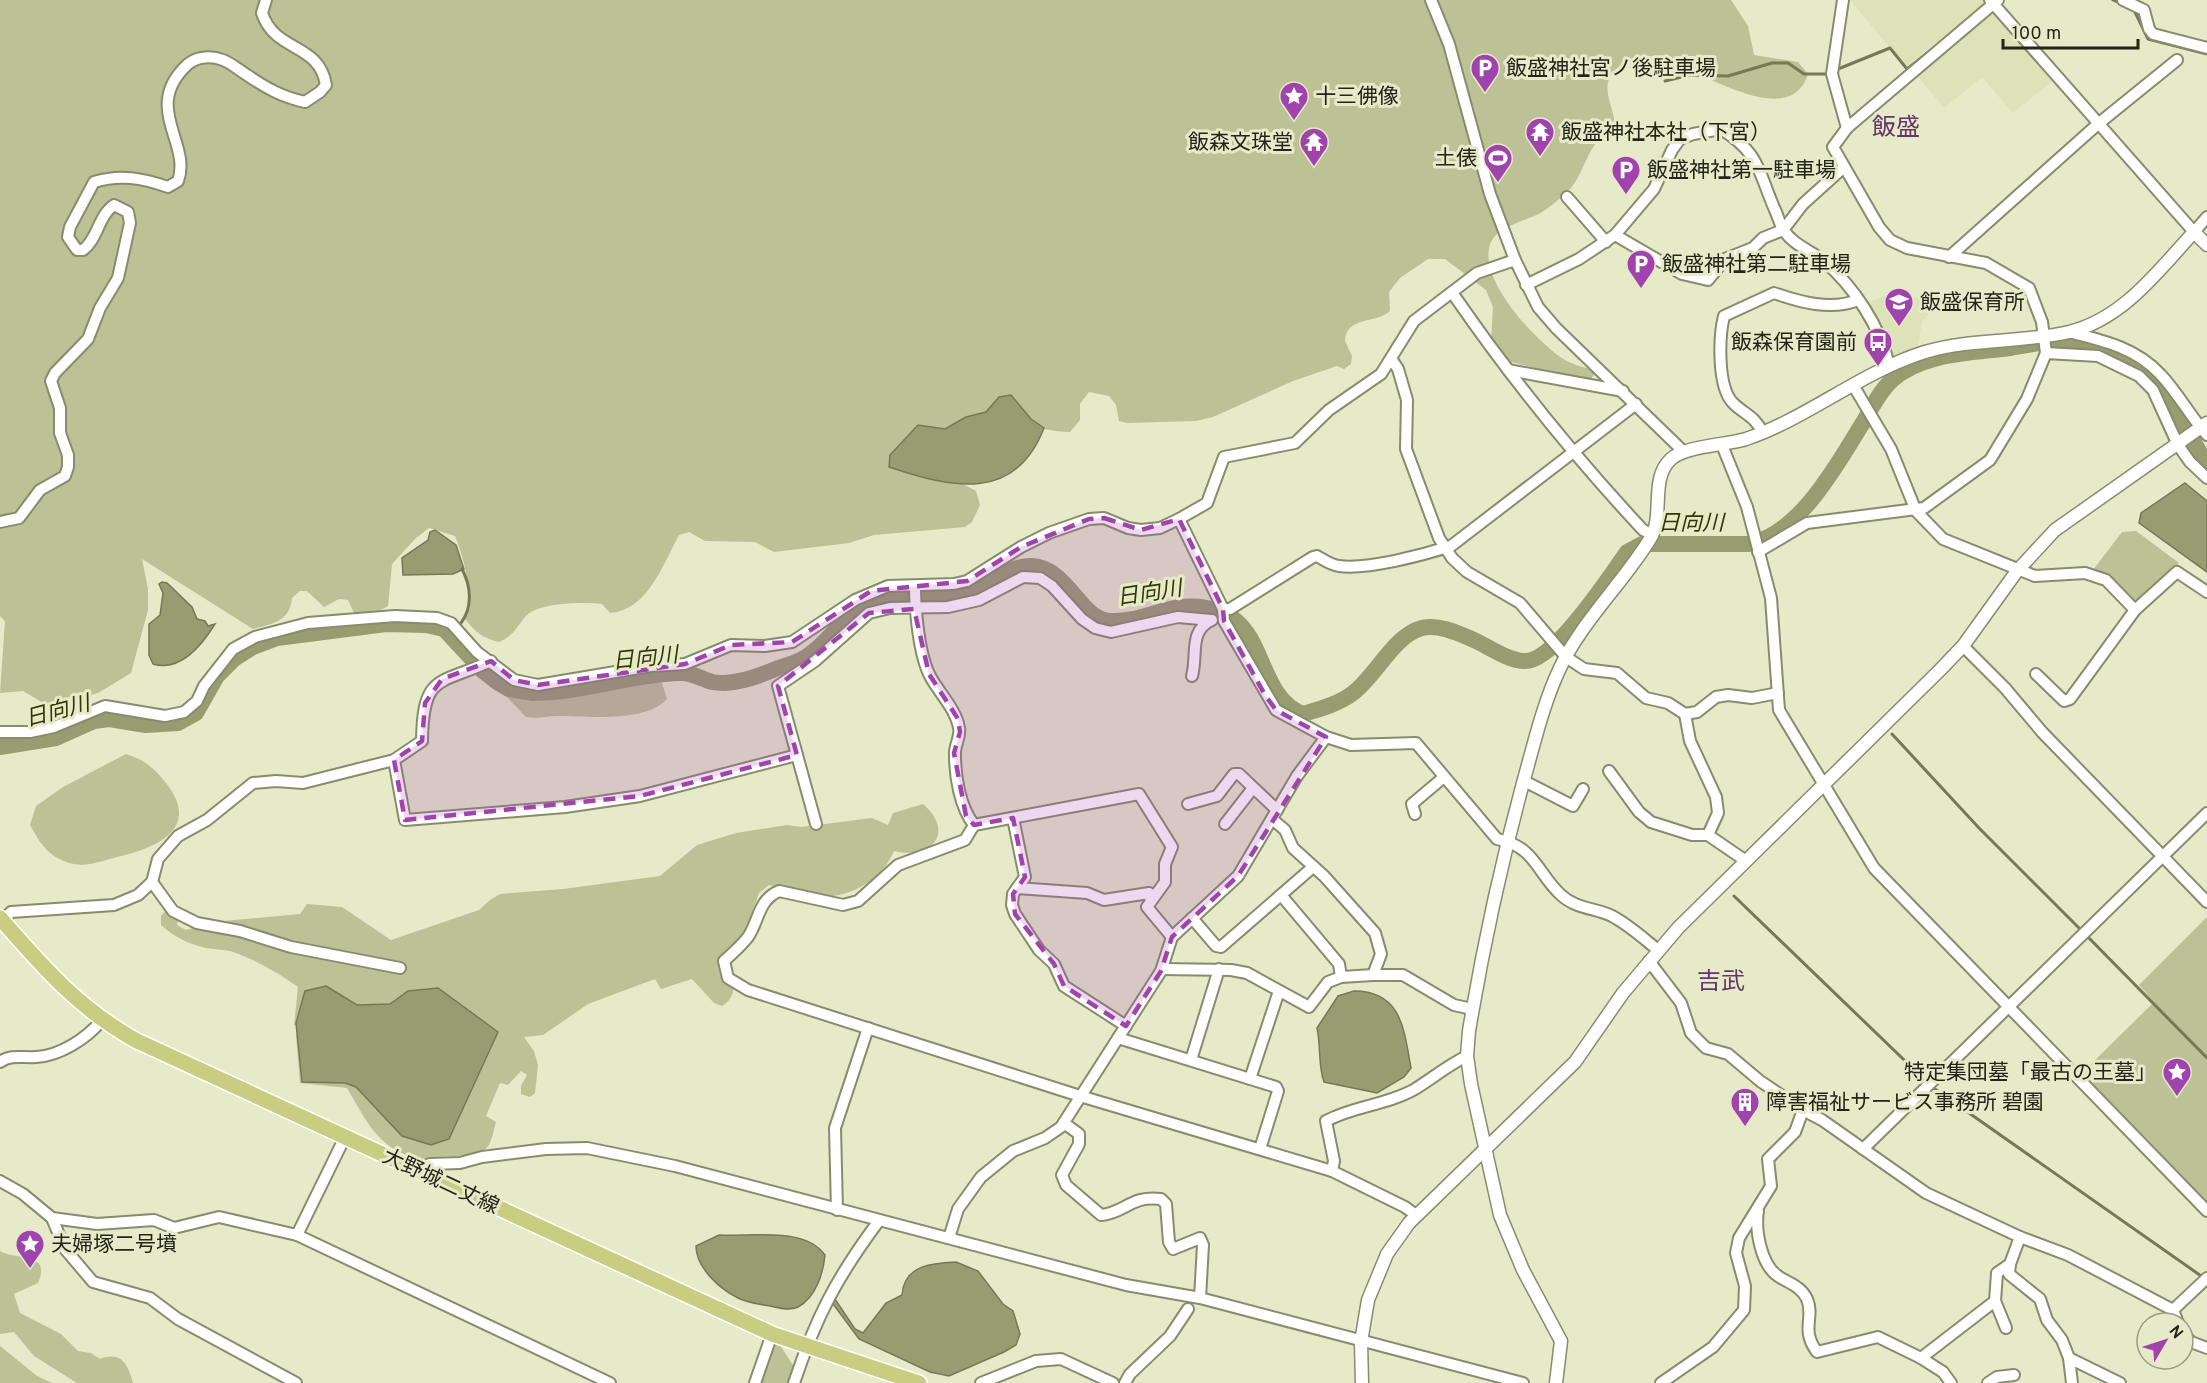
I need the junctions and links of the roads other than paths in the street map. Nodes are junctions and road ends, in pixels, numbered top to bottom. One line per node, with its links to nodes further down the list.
1 (266, 0): 40 (street)
2 (1431, 0): 18 (street)
3 (1843, 0): 9 (street)
4 (2123, 0): 6 (street)
5 (1994, 1): 8 (street); 9 (street)
6 (2207, 48)
7 (2176, 60): 8 (street)
8 (2098, 124): 14 (street); 17 (street)
9 (1847, 128): 10 (street)
10 (1844, 167): 13 (street); 17 (street)
11 (1567, 197): 15 (street)
12 (2207, 216): 14 (street)
13 (1783, 230): 15 (street); 15 (street); 21 (street)
14 (2194, 232): 16 (street); 22 (street)
15 (1610, 238): 19 (street)
16 (2207, 245)
17 (1950, 257): 23 (street)
18 (1515, 260): 19 (street); 20 (street)
19 (1526, 285): 29 (street)
20 (1453, 294): 25 (street); 27 (street)
21 (1858, 300): 26 (street); 32 (street)
22 (2068, 332): 23 (street); 31 (street)
23 (2043, 335): 24 (street); 26 (street)
24 (2046, 353): 33 (street); 38 (street)
25 (1392, 360): 39 (street); 42 (street)
26 (1889, 365): 28 (street)
27 (1508, 370): 29 (street); 35 (street)
28 (1853, 385): 32 (street); 38 (street)
29 (1623, 391): 30 (street)
30 (1636, 404): 35 (street); 36 (street)
31 (2203, 429): 33 (street)
32 (1762, 432): 34 (street)
33 (2181, 443): 37 (street); 44 (street)
34 (1722, 445): 36 (street); 43 (street)
35 (1572, 452): 41 (street); 42 (street)
36 (1684, 452): 41 (street)
37 (2207, 478)
38 (1916, 511): 43 (street); 44 (street)
39 (1179, 519): 45 (street); 48 (street)
40 (0, 522)
41 (1652, 537): 53 (street)
42 (1446, 548): 48 (street); 53 (street)
43 (1758, 552): 57 (street)
44 (2017, 570): 49 (street); 52 (street)
45 (915, 586): 47 (street); 54 (street)
46 (2207, 592): 49 (street)
47 (915, 609): 50 (street); 61 (street); 76 (street)
48 (1223, 609): 51 (street)
49 (2136, 610): 55 (street)
50 (1211, 620): 51 (street); 56 (street)
51 (1224, 621): 60 (street)
52 (1963, 646): 66 (street); 79 (street)
53 (1563, 654): 58 (street); 65 (street)
54 (491, 661): 59 (street); 62 (street)
55 (2036, 674)
56 (1192, 676)
57 (1778, 693): 58 (street); 66 (street)
58 (1686, 714): 77 (street)
59 (0, 732)
60 (1326, 737): 64 (street); 72 (street)
61 (796, 755): 62 (street); 74 (street)
62 (394, 760): 82 (street)
63 (1609, 771): 77 (street)
64 (1444, 777): 71 (street); 78 (street)
65 (1524, 781): 68 (street); 78 (street)
66 (1824, 785): 80 (street); 98 (street)
67 (1253, 788): 69 (street); 72 (street); 75 (street)
68 (1583, 789)
69 (1188, 804)
70 (2207, 813): 79 (street)
71 (1415, 814)
72 (1274, 815): 81 (street); 87 (street)
73 (1013, 818): 76 (street); 83 (street); 85 (street)
74 (816, 824)
75 (1225, 824)
76 (974, 825): 102 (street)
77 (1708, 835): 80 (street)
78 (1507, 841): 90 (street); 99 (street)
79 (2163, 857): 86 (street); 98 (street)
80 (1746, 861): 90 (street)
81 (1313, 867): 84 (street); 95 (street)
82 (152, 882): 88 (street); 92 (street)
83 (1017, 888): 85 (street); 101 (street)
84 (1281, 895): 87 (street); 96 (street)
85 (1151, 901): 89 (street)
86 (2207, 902)
87 (1192, 918): 89 (street)
88 (1, 920): 100 (main road, 大野城二丈線)
89 (1172, 937): 93 (street)
90 (1658, 950): 91 (street)
91 (1649, 961): 109 (street); 112 (street)
92 (400, 968)
93 (1162, 969): 94 (street); 101 (street)
94 (1219, 969): 97 (street); 105 (street)
95 (1373, 975): 96 (street); 99 (street)
96 (1341, 977): 97 (street)
97 (1279, 991): 107 (street)
98 (2008, 1008): 114 (street); 120 (street)
99 (1472, 1009): 104 (street)
100 (101, 1021): 106 (street); 111 (main road, 大野城二丈線)
101 (1126, 1026): 103 (street)
102 (868, 1028): 108 (street); 119 (street)
103 (1118, 1038): 105 (street); 108 (street)
104 (1467, 1056): 112 (street); 116 (street)
105 (1191, 1060): 107 (street)
106 (0, 1062)
107 (1250, 1079): 113 (street)
108 (1080, 1096): 110 (street); 113 (street)
109 (1803, 1110): 114 (street); 118 (street)
110 (1064, 1123): 126 (street); 129 (street)
111 (345, 1137): 115 (main road, 大野城二丈線); 124 (street)
112 (1485, 1148): 121 (street); 150 (street)
113 (1260, 1149): 116 (street)
114 (1863, 1149): 125 (street)
115 (414, 1170): 119 (street); 134 (main road, 大野城二丈線)
116 (1332, 1171): 121 (street)
117 (0, 1181): 122 (street)
118 (1759, 1208): 137 (street); 151 (street)
119 (837, 1210): 123 (street)
120 (2207, 1211)
121 (1416, 1215): 135 (street)
122 (51, 1218): 124 (street); 140 (street)
123 (879, 1222): 126 (street); 136 (street)
124 (297, 1235): 141 (street)
125 (2020, 1236): 127 (street); 132 (street)
126 (948, 1238): 129 (street)
127 (2010, 1264): 130 (street); 138 (street)
128 (2205, 1280): 132 (street)
129 (1200, 1299): 135 (street)
130 (1995, 1301): 133 (street); 137 (street)
131 (1188, 1310): 147 (street)
132 (2173, 1310)
133 (2006, 1328)
134 (772, 1334): 136 (main road, 大野城二丈線); 142 (street)
135 (1361, 1342): 148 (street); 149 (street)
136 (806, 1346): 143 (street); 144 (main road, 大野城二丈線)
137 (1921, 1358): 152 (street)
138 (2069, 1358): 154 (street); 155 (street)
139 (2014, 1375): 153 (street)
140 (296, 1383)
141 (610, 1383)
142 (755, 1383)
143 (794, 1383)
144 (919, 1383)
145 (981, 1383): 146 (street)
146 (1113, 1383)
147 (1125, 1383)
148 (1362, 1383)
149 (1523, 1383)
150 (1556, 1383)
151 (1661, 1383)
152 (1951, 1383)
153 (1988, 1383)
154 (2072, 1383)
155 (2120, 1383)

